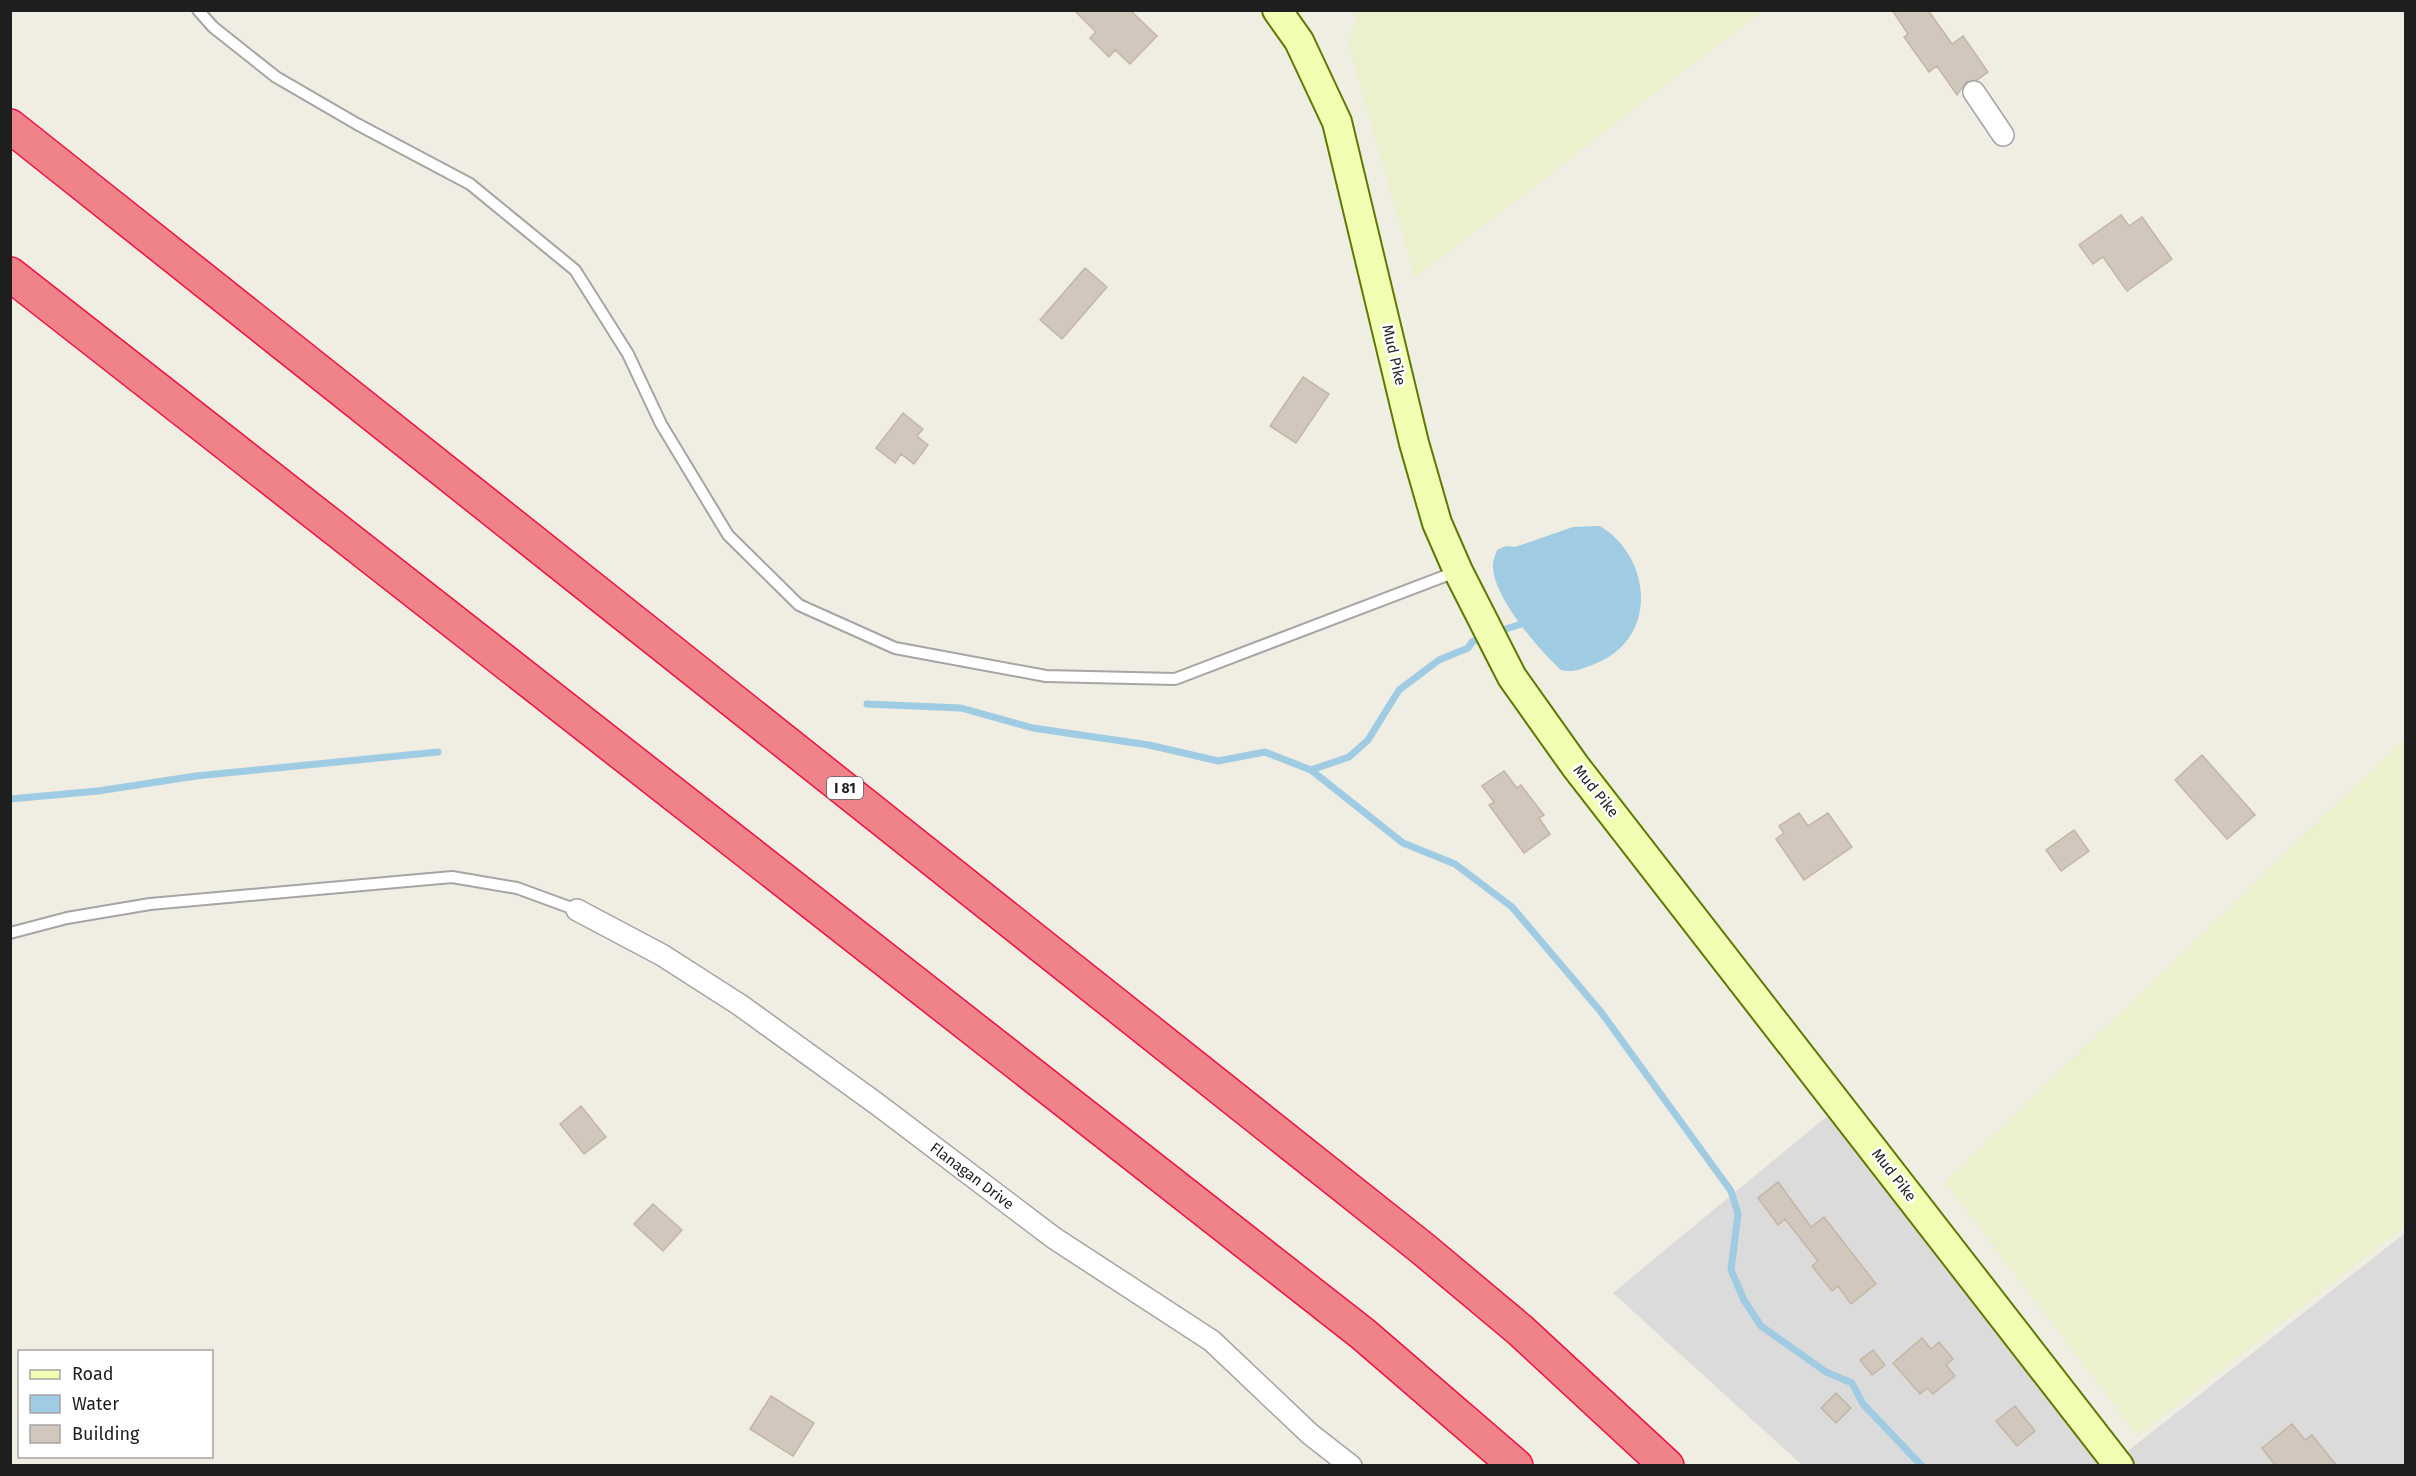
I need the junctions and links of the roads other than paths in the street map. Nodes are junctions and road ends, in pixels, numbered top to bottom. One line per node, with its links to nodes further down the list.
1 (198, 10): 7 (lane)
2 (1277, 10): 7 (street, Mud Pike)
3 (1974, 92): 5 (street)
4 (10, 126): 12 (highway, I 81)
5 (2003, 135)
6 (10, 274): 11 (highway)
7 (1458, 571): 13 (street, Mud Pike)
8 (577, 910): 9 (lane); 10 (street, Flanagan Drive)
9 (10, 933)
10 (1351, 1466)
11 (1516, 1466)
12 (1667, 1466)
13 (2119, 1466)

